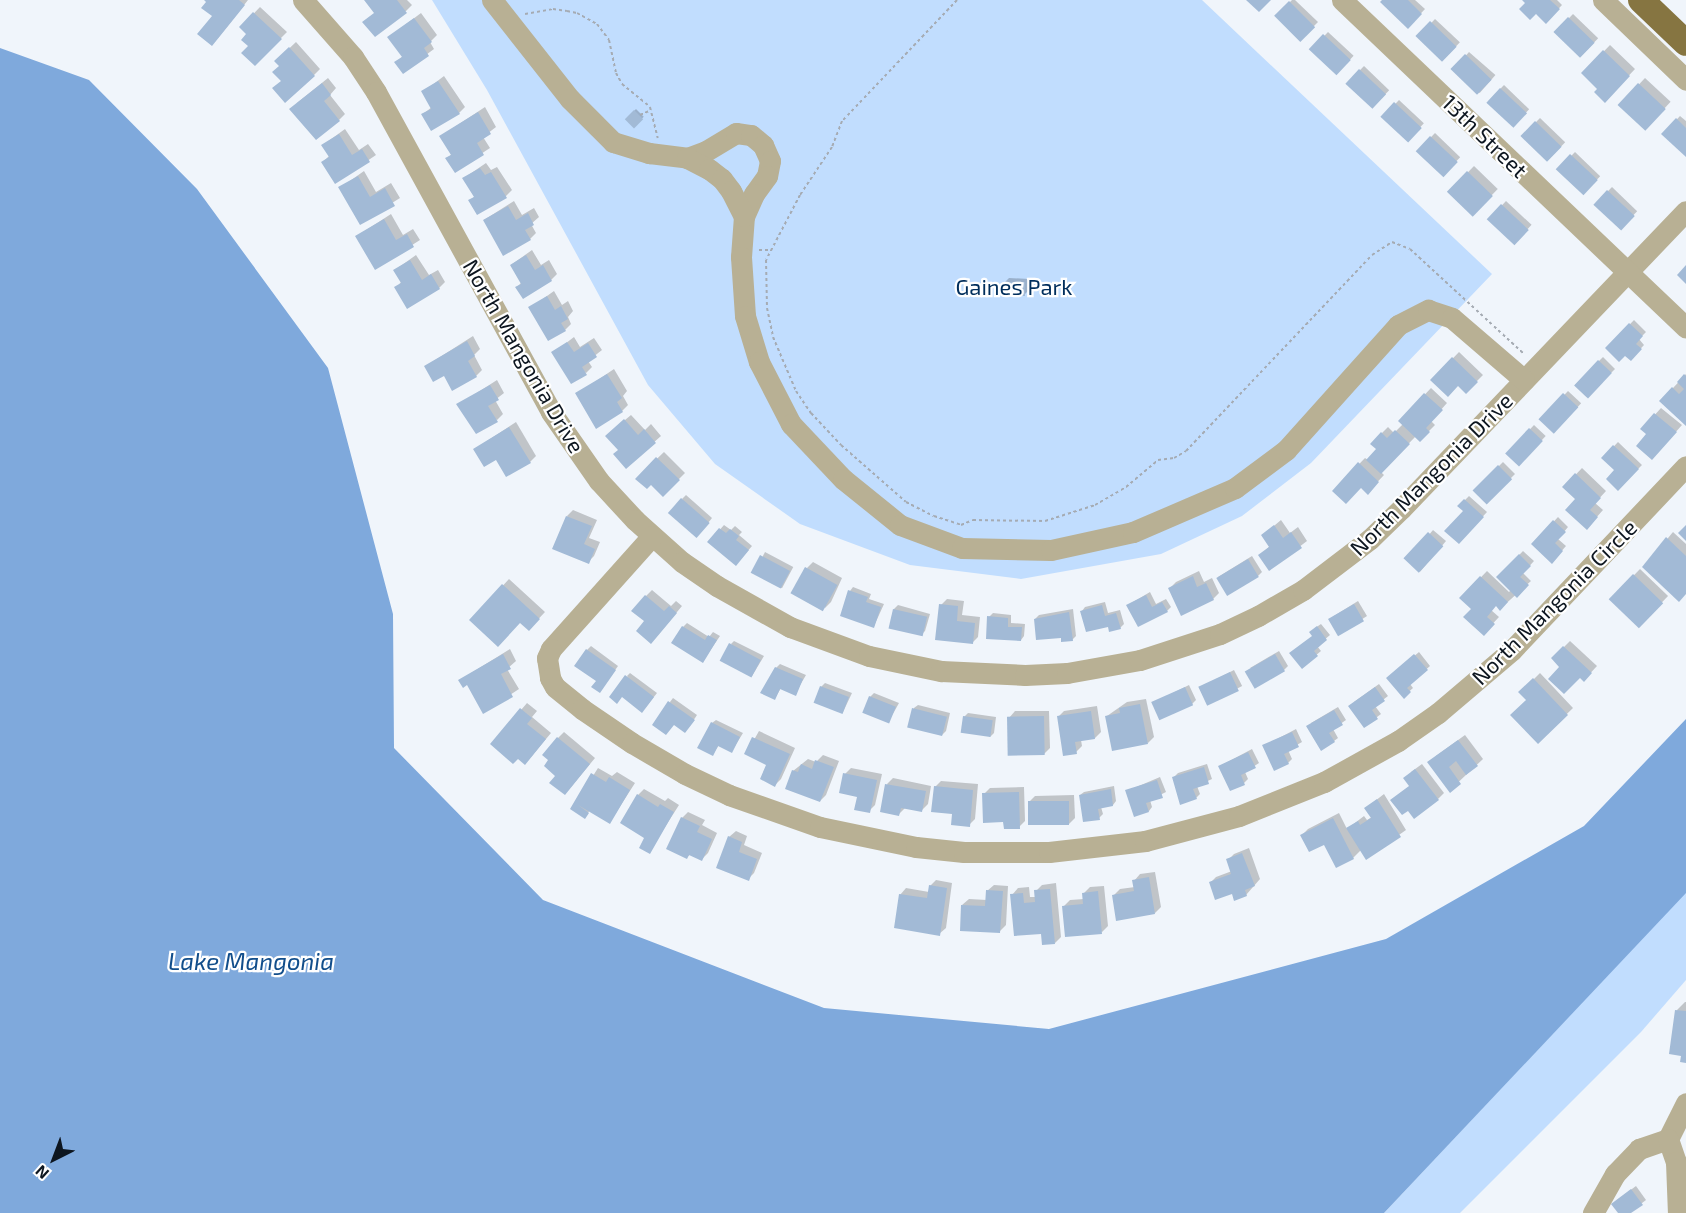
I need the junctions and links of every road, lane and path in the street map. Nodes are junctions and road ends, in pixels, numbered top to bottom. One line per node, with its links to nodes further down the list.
1 (303, 0): 23 (street, North Mangonia Drive)
2 (492, 0): 14 (street)
3 (957, 0): 18 (path)
4 (1342, 0): 19 (street, 13th Street)
5 (1603, 0): 7 (street)
6 (1641, 0): 9 (main road)
7 (1625, 8): 10 (street)
8 (522, 15): 11 (path)
9 (1686, 43)
10 (1686, 80)
11 (651, 110): 12 (path); 13 (path)
12 (640, 115)
13 (659, 141)
14 (687, 158): 16 (street); 16 (street)
15 (1686, 211): 19 (street, North Mangonia Drive)
16 (744, 216): 21 (street)
17 (752, 250): 18 (path)
18 (772, 250): 21 (path)
19 (1627, 272): 20 (street); 21 (street, North Mangonia Drive)
20 (1686, 328)
21 (1530, 373): 23 (street, North Mangonia Drive)
22 (1686, 466): 23 (street, North Mangonia Circle)
23 (652, 536)
24 (1686, 1103): 25 (street)
25 (1668, 1139): 26 (street); 27 (street)
26 (1593, 1213)
27 (1678, 1213)

